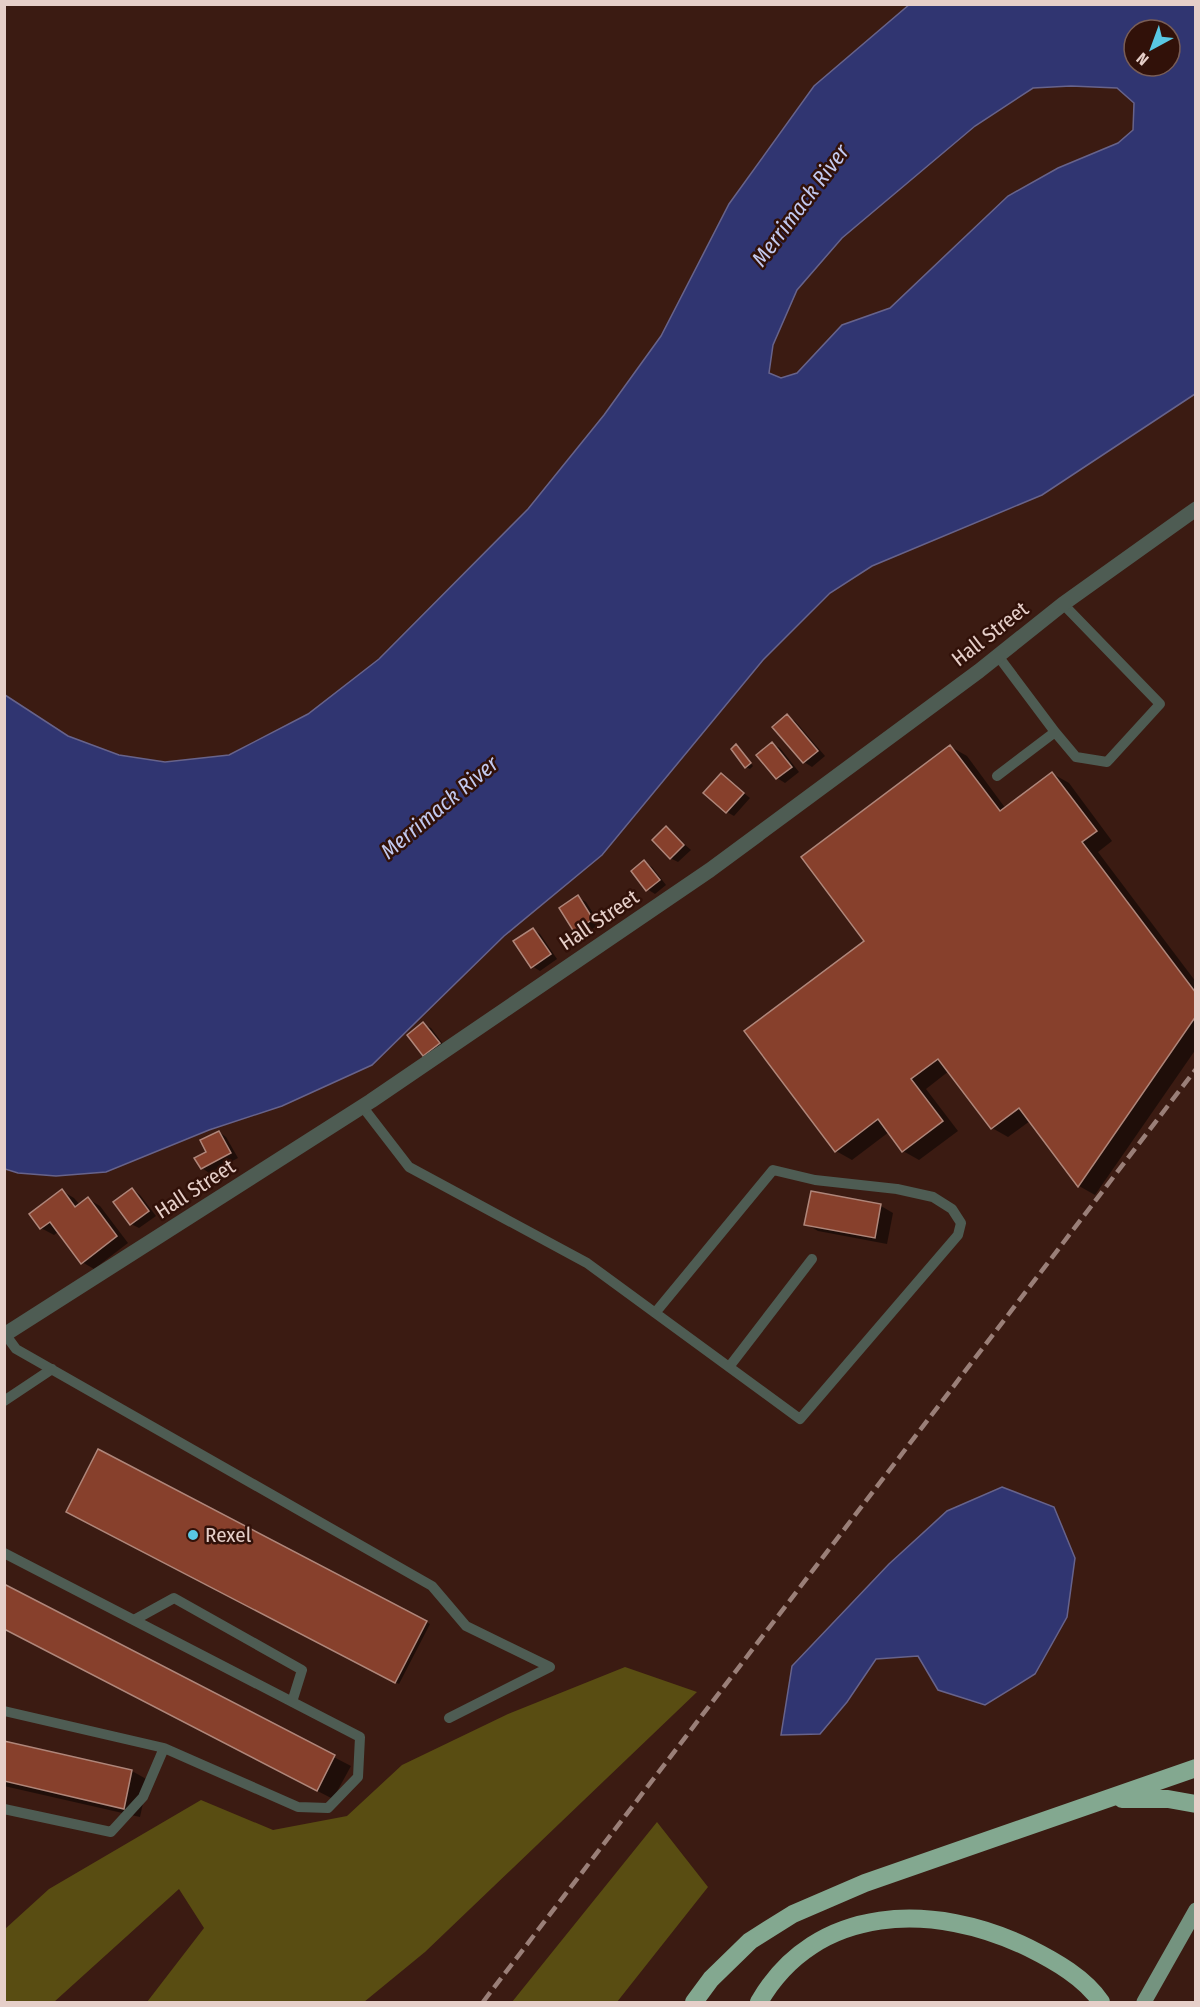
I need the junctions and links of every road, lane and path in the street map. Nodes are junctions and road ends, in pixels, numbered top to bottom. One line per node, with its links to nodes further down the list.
1 (1196, 509): 2 (street, Hall Street)
2 (1063, 604): 3 (street, Hall Street); 4 (lane)
3 (998, 656): 4 (lane); 6 (street, Hall Street)
4 (1055, 732): 5 (lane)
5 (996, 776)
6 (362, 1106): 8 (lane); 9 (street, Hall Street)
7 (812, 1259): 10 (lane)
8 (655, 1312): 10 (lane); 10 (lane)
9 (5, 1334): 11 (lane)
10 (729, 1367)
11 (52, 1370): 12 (lane); 17 (lane)
12 (4, 1401)
13 (4, 1553): 14 (lane)
14 (134, 1620): 15 (lane); 15 (lane)
15 (292, 1702): 18 (lane)
16 (4, 1711): 18 (lane)
17 (449, 1718)
18 (164, 1748): 22 (lane)
19 (1196, 1768): 20 (highway)
20 (1094, 1803): 21 (highway); 24 (highway)
21 (1196, 1804)
22 (4, 1809)
23 (1196, 1910): 27 (main road)
24 (694, 2002)
25 (759, 2002): 26 (highway)
26 (1101, 2002)
27 (1144, 2002)

